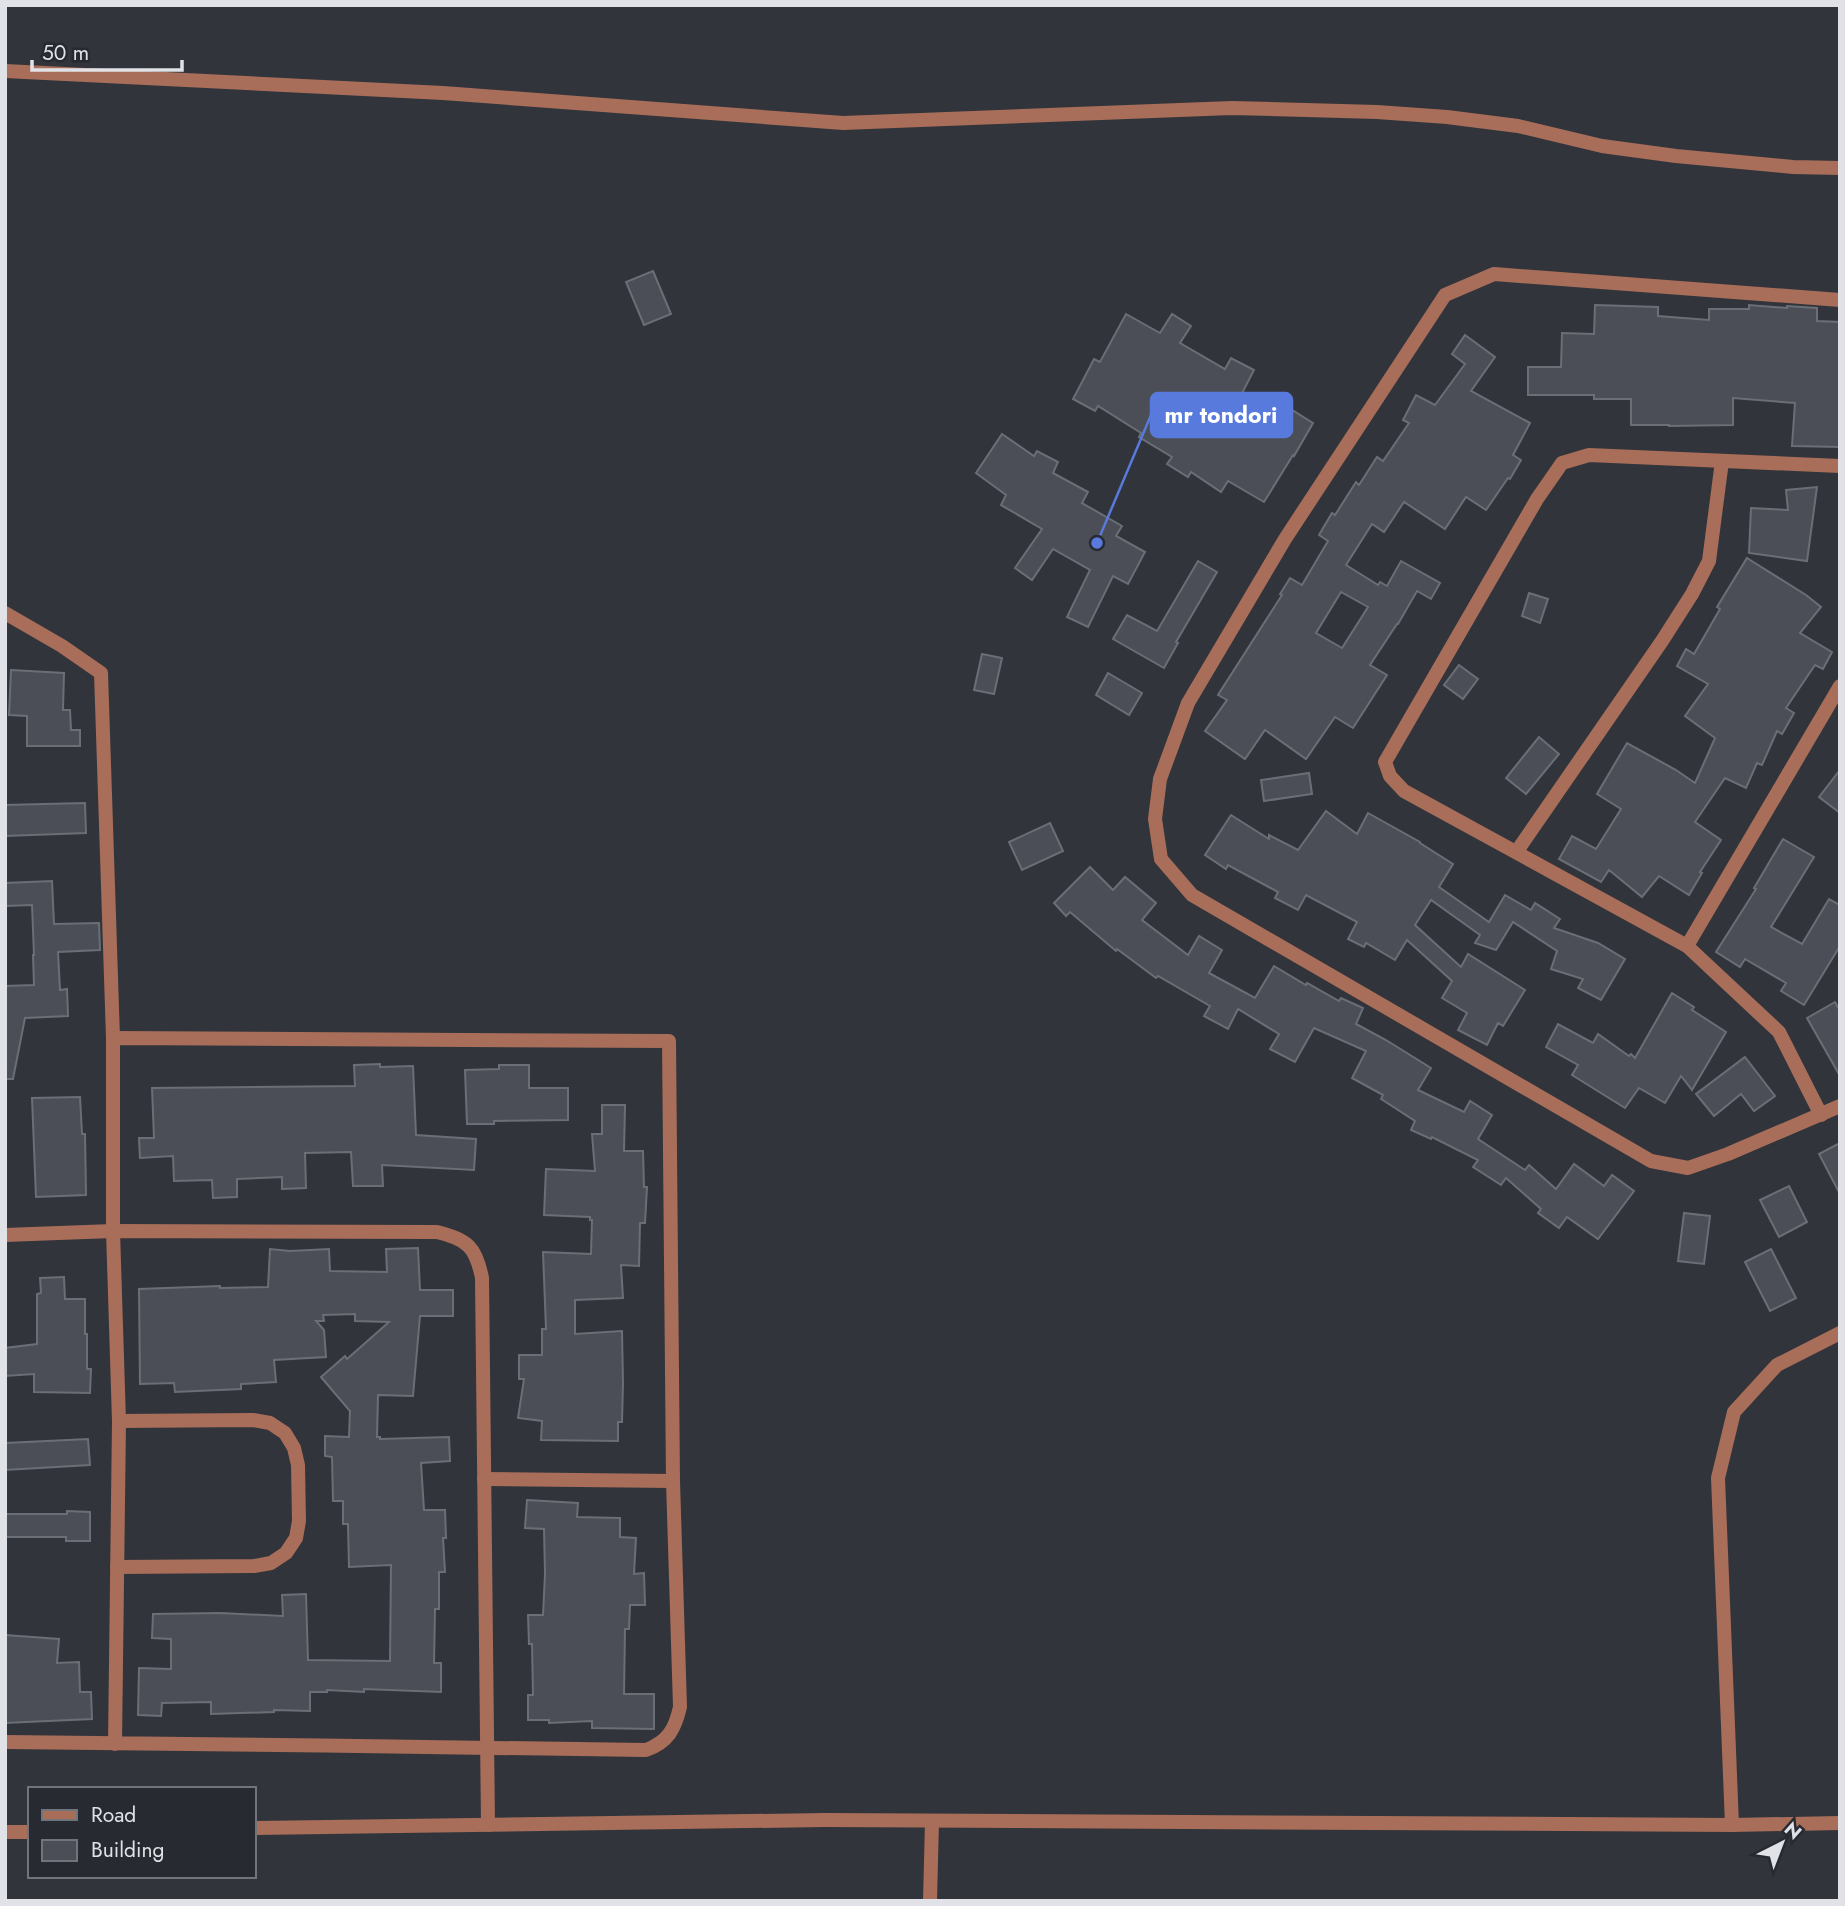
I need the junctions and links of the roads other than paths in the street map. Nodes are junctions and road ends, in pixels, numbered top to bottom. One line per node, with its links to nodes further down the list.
1 (5, 71): 2 (street)
2 (1840, 169)
3 (1840, 300): 12 (street)
4 (1722, 461): 5 (street); 8 (street); 8 (street)
5 (1840, 466)
6 (5, 613): 10 (street)
7 (1840, 686): 9 (street)
8 (1517, 851): 9 (street)
9 (1687, 946): 12 (street)
10 (113, 1038): 13 (street); 18 (street)
11 (1840, 1106): 12 (street)
12 (1821, 1115)
13 (113, 1231): 14 (street); 16 (street); 17 (street)
14 (5, 1235)
15 (1840, 1332): 26 (street)
16 (118, 1421): 19 (street); 19 (street)
17 (484, 1479): 18 (street); 22 (street)
18 (673, 1481): 22 (street)
19 (117, 1567): 21 (street)
20 (5, 1742): 21 (street)
21 (116, 1744): 22 (street)
22 (487, 1747): 25 (street)
23 (932, 1821): 25 (street); 26 (street); 30 (street)
24 (1840, 1823): 26 (street)
25 (488, 1825): 27 (street)
26 (1732, 1825)
27 (256, 1828)
28 (5, 1832): 29 (street)
29 (28, 1832)
30 (930, 1901)

